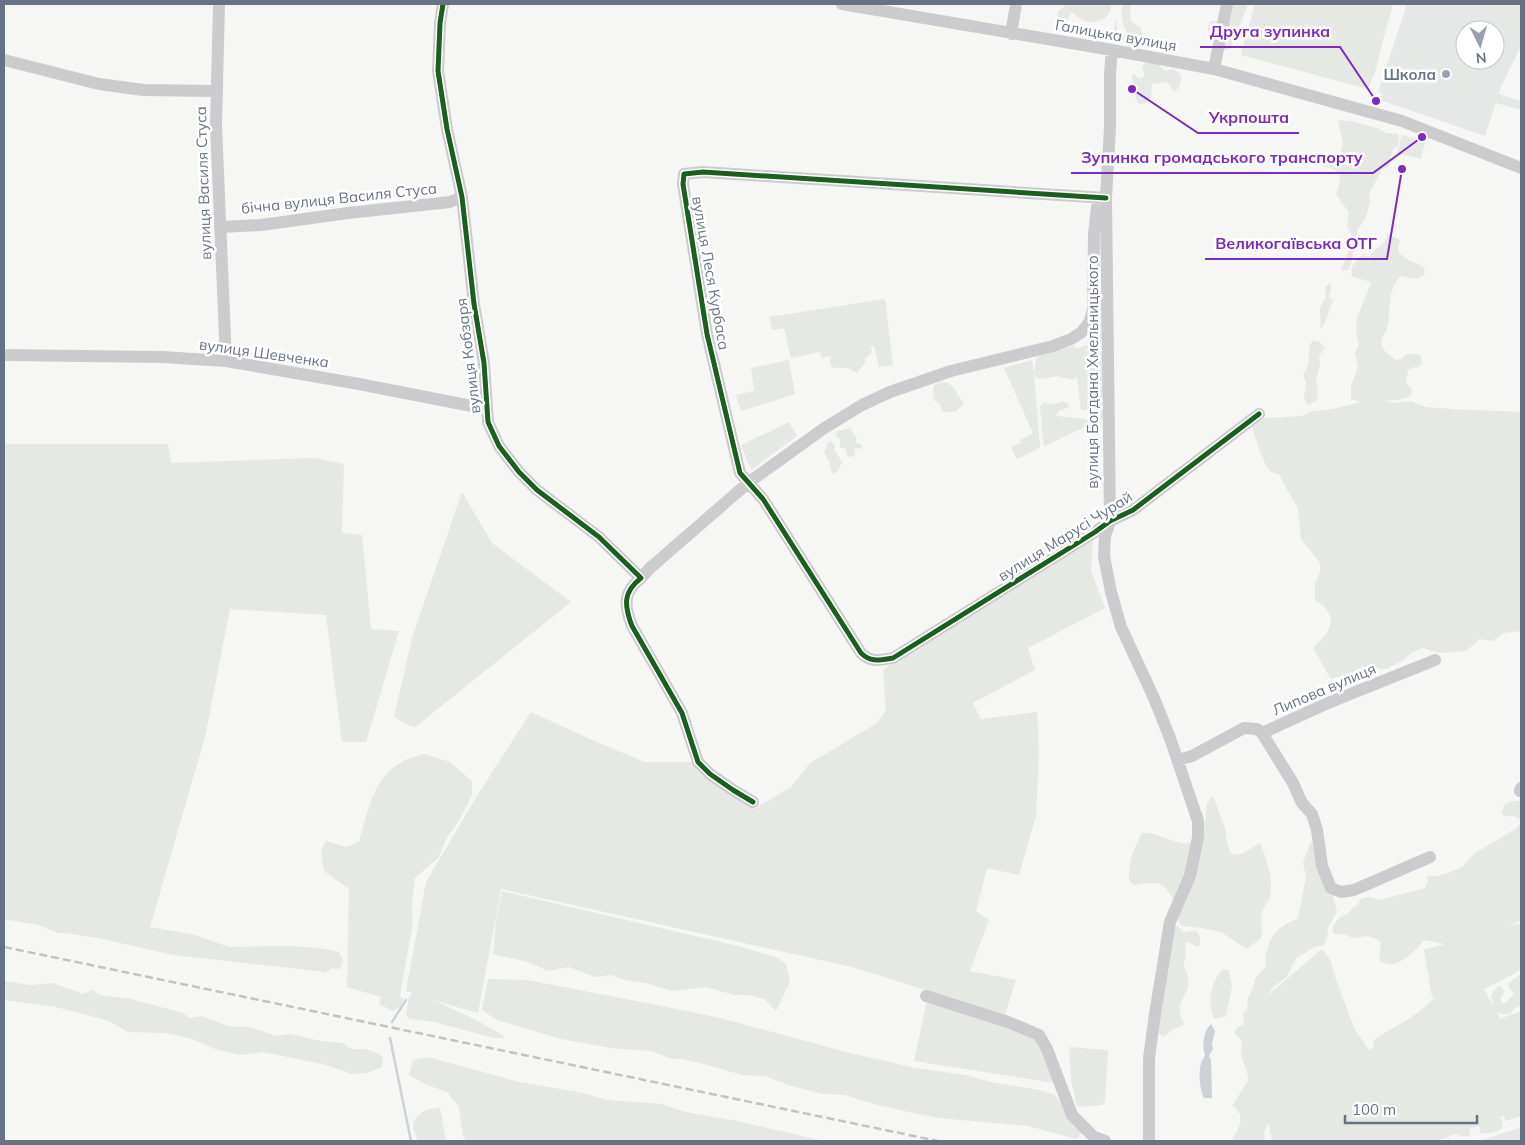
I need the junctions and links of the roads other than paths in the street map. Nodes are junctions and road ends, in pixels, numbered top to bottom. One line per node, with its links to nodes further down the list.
1 (219, 4): 10 (street, вулиця Василя Стуса)
2 (444, 4): 12 (street, вулиця Кобзаря)
3 (842, 4): 6 (street, Галицька вулиця)
4 (1016, 4): 6 (street)
5 (1227, 4): 9 (street)
6 (1011, 34): 7 (street, Галицька вулиця)
7 (1112, 50): 9 (street, Галицька вулиця); 13 (street, вулиця Богдана Хмельницького)
8 (4, 60): 10 (street)
9 (1214, 70): 11 (street, Галицька вулиця)
10 (217, 91): 14 (street, вулиця Василя Стуса)
11 (1521, 168)
12 (462, 197): 14 (street, бічна вулиця Василя Стуса); 17 (street, вулиця Кобзаря)
13 (1106, 198): 19 (street); 19 (street, вулиця Леся Курбаса); 20 (street, вулиця Богдана Хмельницького)
14 (220, 227): 16 (street, вулиця Василя Стуса)
15 (4, 355): 16 (street, вулиця Шевченка)
16 (226, 361): 17 (street, вулиця Шевченка)
17 (486, 409): 21 (street, вулиця Кобзаря)
18 (1259, 414): 20 (street, вулиця Марусі Чурай)
19 (748, 483): 21 (street); 23 (street, вулиця Леся Курбаса)
20 (1110, 521): 23 (street, вулиця Марусі Чурай); 25 (street, вулиця Богдана Хмельницького)
21 (641, 578): 26 (street)
22 (1435, 660): 24 (street, Липова вулиця)
23 (874, 661)
24 (1262, 733): 25 (street); 27 (street, Липова вулиця)
25 (1178, 760): 31 (street, вулиця Богдана Хмельницького)
26 (753, 802)
27 (1430, 857)
28 (926, 996): 29 (street)
29 (1105, 1141)
30 (1141, 1141): 31 (street, вулиця Богдана Хмельницького)
31 (1149, 1141)

